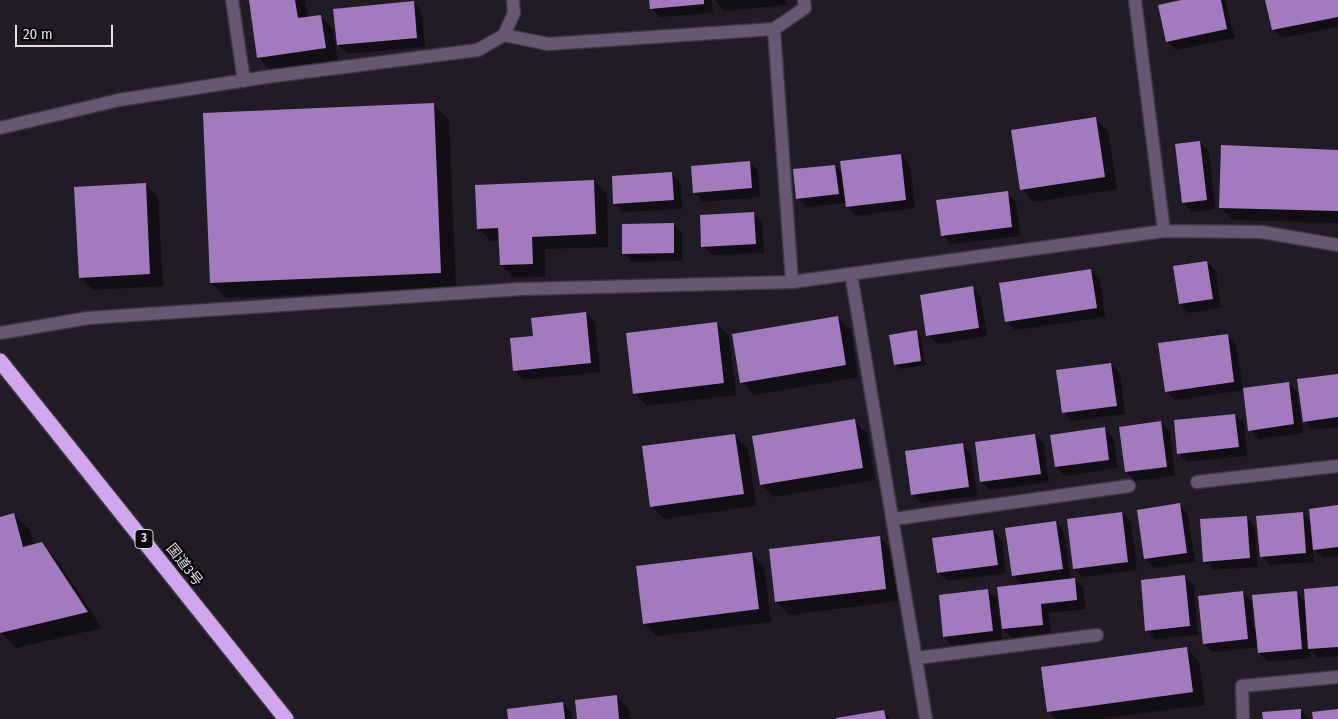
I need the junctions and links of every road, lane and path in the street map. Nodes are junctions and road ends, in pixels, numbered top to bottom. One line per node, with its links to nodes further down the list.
1 (232, 0): 7 (street)
2 (513, 0): 6 (street)
3 (804, 0): 5 (street)
4 (1134, 0): 9 (street)
5 (774, 29): 6 (street); 12 (street)
6 (504, 35): 7 (street)
7 (244, 81): 8 (street)
8 (0, 128)
9 (1164, 230): 10 (street); 11 (street)
10 (1338, 245)
11 (851, 274): 12 (street); 18 (street)
12 (792, 282): 13 (street)
13 (0, 333)
14 (0, 361): 22 (highway, 国道3号 / 3)
15 (1338, 466): 16 (street)
16 (1197, 482)
17 (1129, 486): 18 (street)
18 (894, 518): 20 (street)
19 (1096, 635): 20 (street)
20 (917, 658): 23 (street)
21 (1338, 677): 24 (street)
22 (286, 719)
23 (926, 719)
24 (1243, 719)

